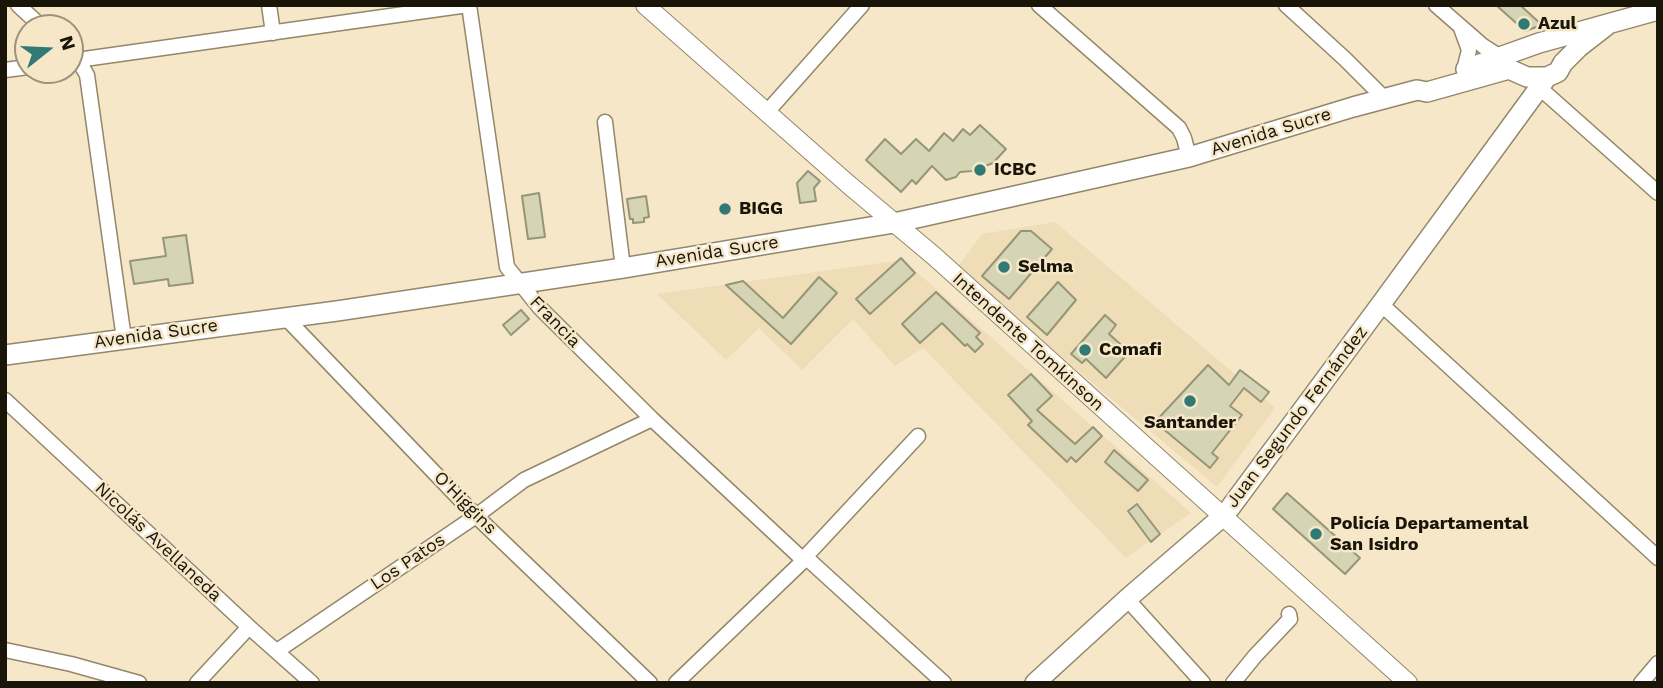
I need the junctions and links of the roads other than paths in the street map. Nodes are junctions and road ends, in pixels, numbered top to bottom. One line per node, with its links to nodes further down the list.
1 (269, 5): 11 (street)
2 (468, 5): 11 (street); 27 (street, Francia)
3 (645, 5): 21 (street, Intendente Tomkinson)
4 (862, 5): 21 (street)
5 (1038, 5): 23 (street)
6 (1286, 5): 20 (street)
7 (1436, 5): 10 (street)
8 (1658, 10): 9 (main road, Avenida Sucre)
9 (1606, 26): 12 (main road, Avenida Sucre); 15 (main road, Avenida Sucre)
10 (1460, 27): 14 (street); 16 (street)
11 (274, 33): 13 (street)
12 (1534, 45): 14 (main road, Avenida Sucre); 15 (main road); 18 (main road)
13 (84, 56)
14 (1500, 57): 16 (main road, Avenida Sucre)
15 (1563, 63): 18 (main road)
16 (1464, 70): 19 (main road, Avenida Sucre)
17 (84, 71): 30 (street)
18 (1530, 78): 19 (main road, Avenida Sucre); 24 (street); 28 (main road, Juan Segundo Fernández)
19 (1418, 90): 20 (main road, Avenida Sucre)
20 (1385, 99): 23 (main road, Avenida Sucre)
21 (767, 112): 25 (street, Intendente Tomkinson)
22 (605, 122): 26 (street)
23 (1189, 157): 25 (main road, Avenida Sucre)
24 (1658, 193)
25 (894, 223): 26 (main road, Avenida Sucre); 36 (street, Intendente Tomkinson)
26 (623, 268): 27 (main road, Avenida Sucre)
27 (519, 283): 29 (main road, Avenida Sucre); 33 (street, Francia)
28 (1381, 304): 36 (main road, Juan Segundo Fernández); 38 (street)
29 (286, 318): 30 (main road, Avenida Sucre); 35 (street, O'Higgins)
30 (124, 339): 31 (main road, Avenida Sucre)
31 (5, 355)
32 (5, 400): 41 (street, Nicolás Avellaneda)
33 (652, 419): 35 (street, Los Patos); 37 (street, Francia)
34 (918, 436): 37 (street)
35 (476, 516): 43 (street, Los Patos); 49 (street, O'Higgins)
36 (1222, 517): 39 (main road, Juan Segundo Fernández); 55 (street, Intendente Tomkinson)
37 (804, 558): 50 (street); 51 (street, Francia)
38 (1658, 558)
39 (1127, 599): 52 (main road, Juan Segundo Fernández); 53 (street)
40 (1289, 614): 54 (street)
41 (249, 626): 43 (street, Nicolás Avellaneda); 47 (street)
42 (5, 650): 45 (street)
43 (278, 651): 48 (street, Nicolás Avellaneda)
44 (1658, 663): 56 (street)
45 (84, 675): 46 (street)
46 (139, 683)
47 (197, 683)
48 (312, 683)
49 (650, 683)
50 (676, 683)
51 (944, 683)
52 (1035, 683)
53 (1203, 683)
54 (1233, 683)
55 (1408, 683)
56 (1641, 683)

